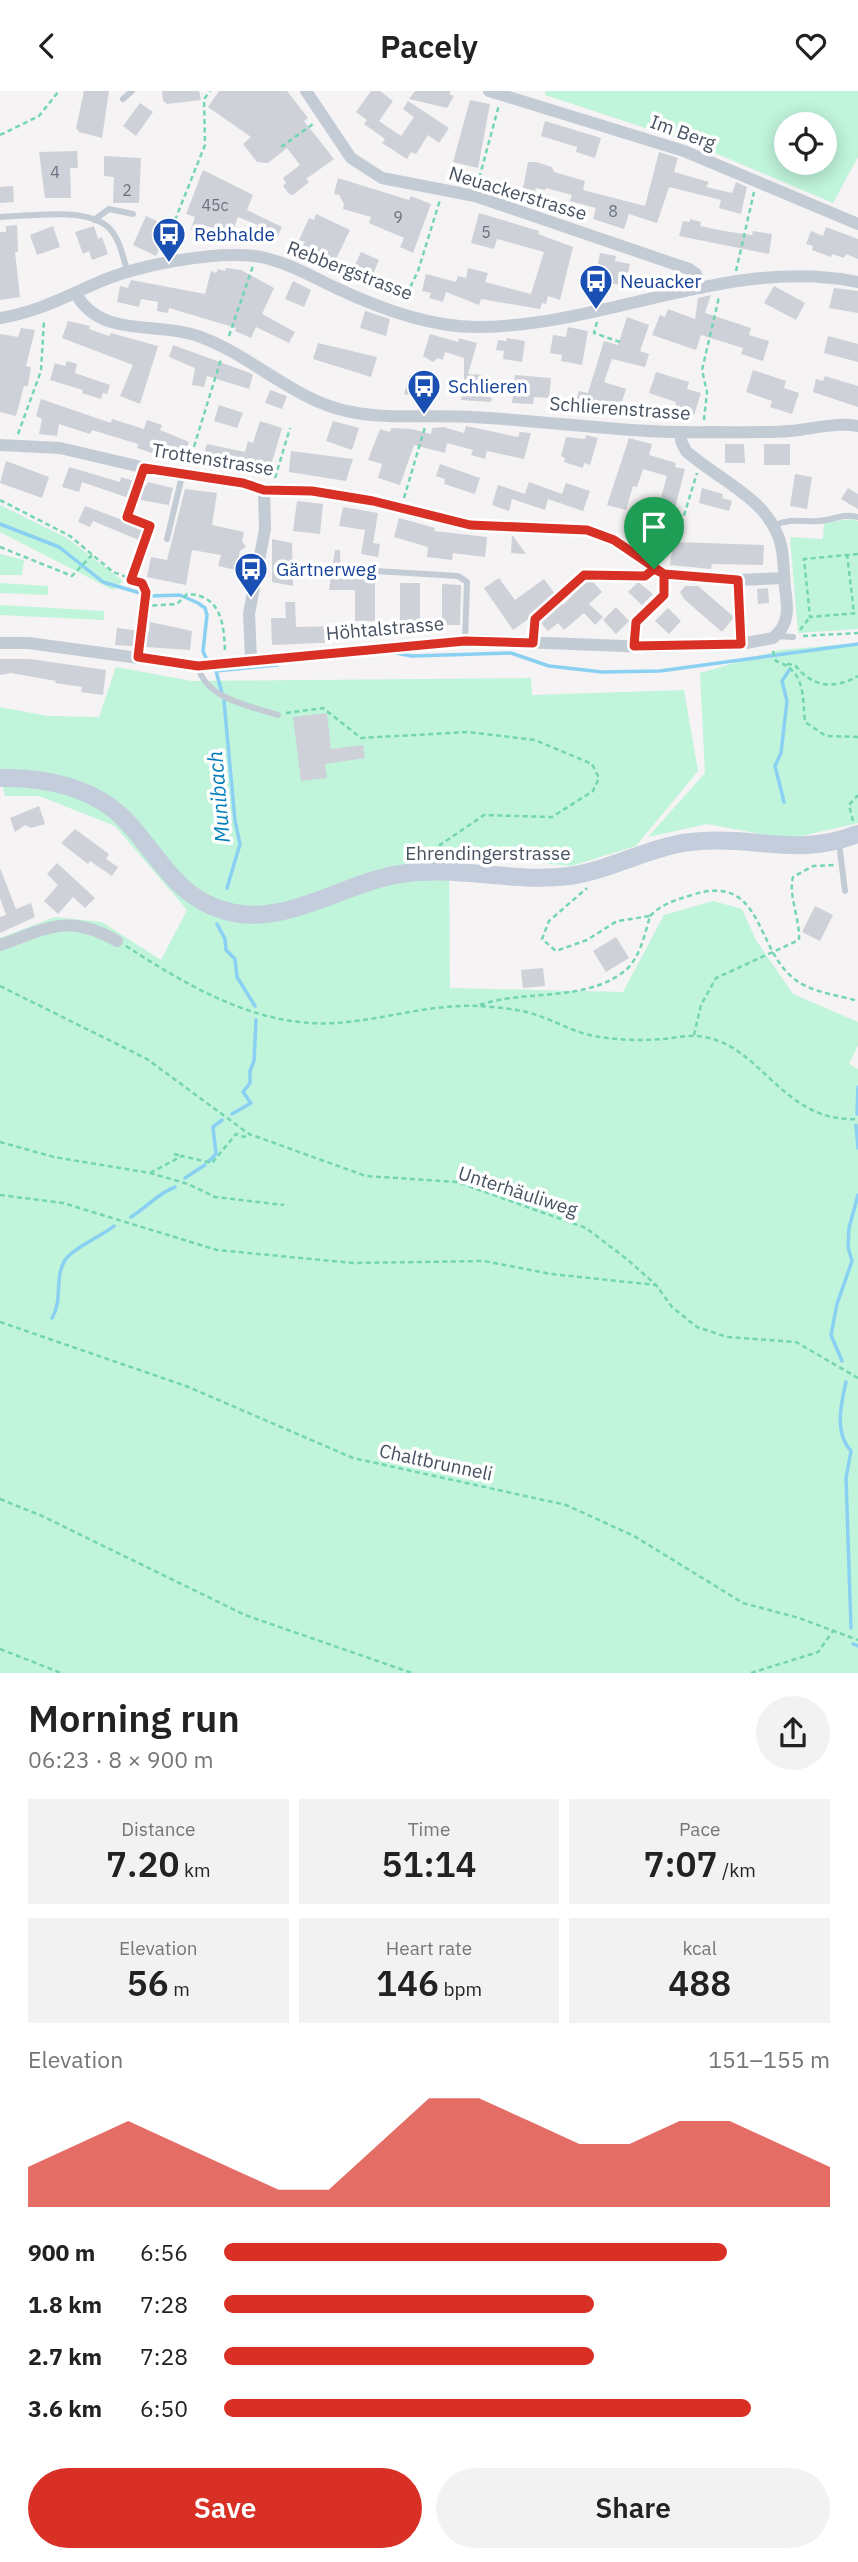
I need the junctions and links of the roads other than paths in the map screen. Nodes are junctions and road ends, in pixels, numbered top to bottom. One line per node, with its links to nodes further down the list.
1 (132, 91): 4 (lane)
2 (306, 91): 11 (street, Neuackerstrasse)
3 (489, 91): 8 (street, Im Berg)
4 (123, 100)
5 (133, 214): 7 (lane)
6 (0, 217): 7 (lane)
7 (94, 220): 9 (lane)
8 (858, 224)
9 (128, 273): 11 (street, Rebbergstrasse); 12 (street, Rebbergstrasse)
10 (858, 282): 11 (street, Rebbergstrasse)
11 (701, 288)
12 (76, 294): 13 (street, Rebbergstrasse); 15 (street, Schlierenstrasse)
13 (0, 318)
14 (858, 426): 15 (street, Schlierenstrasse)
15 (681, 432): 20 (street)
16 (0, 446): 17 (street, Trottenstrasse)
17 (185, 471): 18 (street, Trottenstrasse); 21 (lane)
18 (264, 490): 23 (street, Trottenstrasse); 30 (street)
19 (858, 517): 20 (lane)
20 (775, 526): 24 (street)
21 (167, 539)
22 (359, 570): 28 (lane)
23 (659, 572): 24 (street); 25 (lane)
24 (784, 578): 26 (street)
25 (565, 592)
26 (777, 636): 27 (lane, Höhtalstrasse); 28 (street, Höhtalstrasse)
27 (793, 637)
28 (465, 641): 30 (street, Höhtalstrasse)
29 (0, 643): 31 (street, Höhtalstrasse)
30 (251, 659): 31 (street, Höhtalstrasse)
31 (198, 666): 32 (lane)
32 (278, 716)
33 (0, 778): 35 (main road, Ehrendingerstrasse)
34 (858, 834): 35 (main road, Ehrendingerstrasse)
35 (839, 841): 36 (lane)
36 (845, 891)
37 (117, 941): 38 (street)
38 (0, 944)

